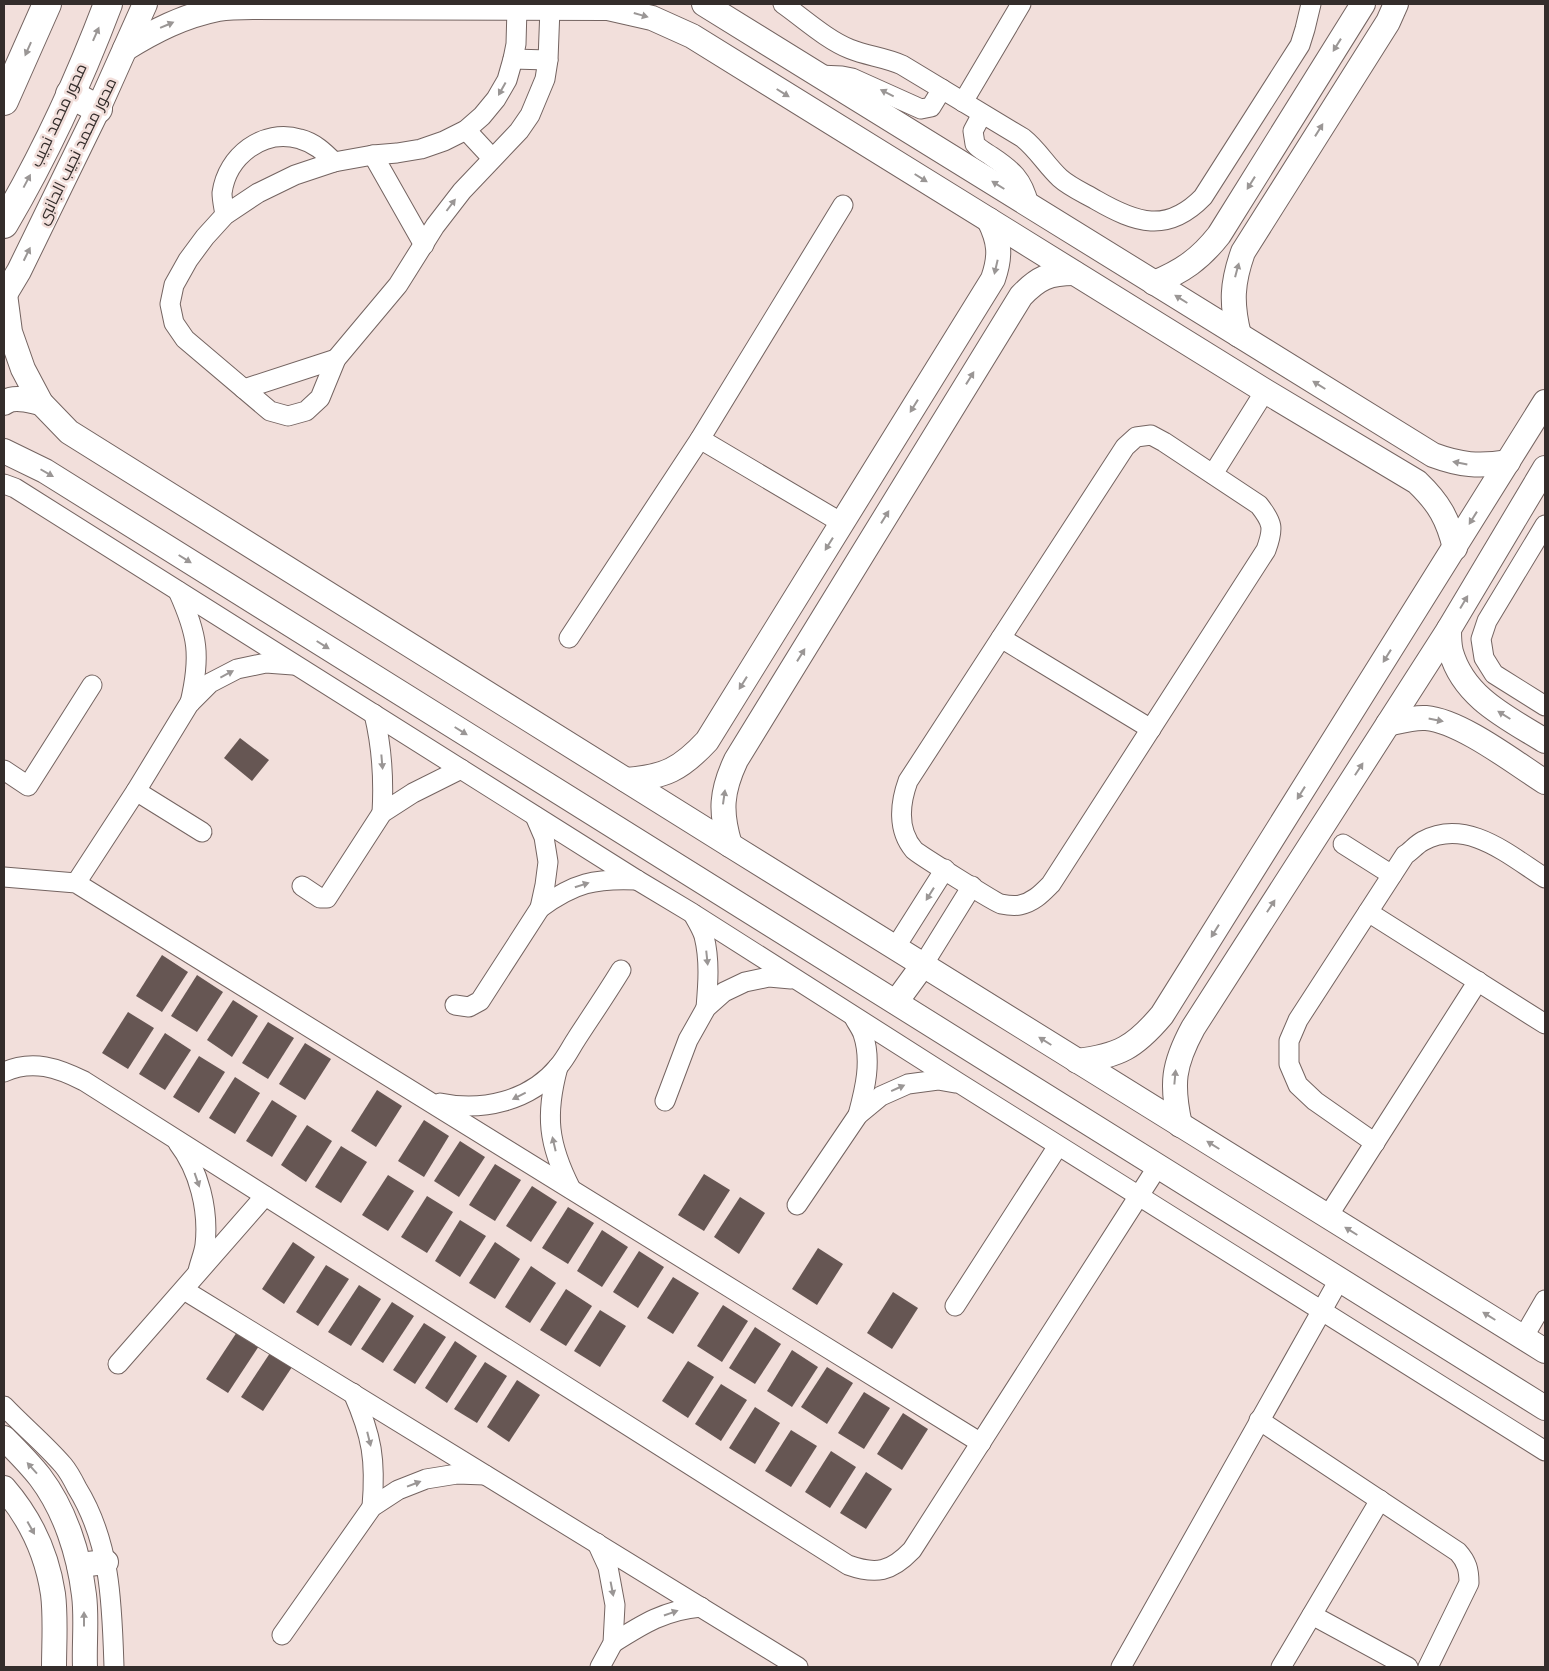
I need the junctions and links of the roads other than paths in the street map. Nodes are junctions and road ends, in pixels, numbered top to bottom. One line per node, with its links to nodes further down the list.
1 (47, 4): 18 (main road, one-way to 18)
2 (108, 4): 17 (main road, محور محمد نجيب, one-way to 2)
3 (144, 4): 12 (street, محور محمد نجيب الجانبى)
4 (704, 4): 15 (street)
5 (783, 4): 16 (street)
6 (1021, 4): 19 (street)
7 (1311, 4): 21 (street)
8 (1363, 4): 33 (street, one-way to 33)
9 (1396, 4): 35 (street, one-way to 9)
10 (517, 8): 11 (street); 12 (street, one-way to 10); 13 (street)
11 (550, 8): 14 (street); 29 (street, one-way to 29)
12 (125, 49): 20 (street, محور محمد نجيب الجانبى)
13 (513, 59): 14 (street); 22 (street, one-way to 22)
14 (548, 60): 24 (street)
15 (820, 75): 16 (street, one-way to 15); 27 (street, one-way to 15)
16 (942, 90): 19 (street)
17 (70, 94): 20 (main road); 30 (main road, محور محمد نجيب, one-way to 17)
18 (4, 102)
19 (963, 102): 21 (street)
20 (98, 109): 34 (street, محور محمد نجيب الجانبى, one-way to 20)
21 (982, 114): 27 (street)
22 (466, 130): 23 (street); 24 (street)
23 (373, 155): 25 (street); 31 (street)
24 (492, 158): 31 (street, one-way to 24)
25 (334, 162): 28 (street); 28 (street)
26 (843, 205): 42 (street)
27 (1029, 205): 33 (street)
28 (225, 215): 37 (street)
29 (989, 220): 32 (street); 48 (street, one-way to 48)
30 (4, 224)
31 (424, 245): 36 (street)
32 (1074, 273): 38 (street); 72 (street, one-way to 32)
33 (1154, 283): 35 (street, one-way to 33)
34 (4, 295): 41 (street)
35 (1239, 335): 44 (street, one-way to 35)
36 (336, 359): 37 (street); 37 (street)
37 (244, 389)
38 (1265, 391): 46 (street); 50 (street)
39 (1545, 402): 44 (street)
40 (4, 403): 41 (street)
41 (41, 404): 65 (street)
42 (700, 439): 48 (street); 53 (street)
43 (5, 450): 89 (street, one-way to 89)
44 (1508, 462): 50 (street, one-way to 50)
45 (1545, 468): 52 (street, one-way to 45)
46 (1213, 474): 54 (street); 61 (street)
47 (4, 484): 51 (street)
48 (842, 523): 65 (street, one-way to 65)
49 (1545, 525): 58 (street)
50 (1455, 548): 94 (street, one-way to 94)
51 (178, 591): 55 (street); 57 (street)
52 (1449, 629): 60 (street); 62 (street, one-way to 52)
53 (569, 638)
54 (1001, 638): 61 (street); 73 (street)
55 (297, 665): 57 (street, one-way to 55); 59 (street)
56 (92, 685): 64 (street)
57 (189, 704): 67 (street)
58 (1545, 706)
59 (374, 714): 63 (street); 68 (street, one-way to 68)
60 (1388, 724): 66 (street, one-way to 66); 101 (street, one-way to 60)
61 (1150, 729): 80 (street)
62 (1545, 741)
63 (461, 769): 68 (street); 69 (street)
64 (4, 770)
65 (626, 780): 72 (street)
66 (1545, 782)
67 (136, 791): 70 (street); 78 (street)
68 (382, 812): 79 (street)
69 (535, 816): 77 (street); 81 (street)
70 (202, 832)
71 (1343, 844): 74 (street)
72 (730, 845): 84 (street)
73 (945, 869): 80 (street); 84 (street, one-way to 84)
74 (1392, 875): 76 (street); 82 (street)
75 (4, 877): 78 (street)
76 (1545, 878)
77 (637, 880): 81 (street, one-way to 77); 83 (street)
78 (76, 883): 99 (street)
79 (302, 886)
80 (972, 886): 85 (street)
81 (540, 908): 90 (street)
82 (1368, 912): 88 (street); 103 (street)
83 (692, 913): 87 (street); 91 (street, one-way to 91)
84 (895, 948): 85 (street)
85 (922, 965): 89 (street); 94 (street, one-way to 85)
86 (621, 970): 95 (street)
87 (794, 979): 91 (street); 92 (street)
88 (1478, 981): 93 (street); 103 (street)
89 (896, 1002): 105 (street)
90 (455, 1004)
91 (706, 1008): 98 (street)
92 (854, 1017): 97 (street); 100 (street)
93 (1545, 1024)
94 (1077, 1060): 101 (street)
95 (558, 1067): 99 (street, one-way to 99); 106 (street, one-way to 95)
96 (4, 1072): 102 (street)
97 (959, 1083): 100 (street, one-way to 97); 104 (street)
98 (665, 1101)
99 (430, 1102): 106 (street)
100 (858, 1115): 109 (street)
101 (1180, 1125): 110 (street, one-way to 101)
102 (174, 1138): 107 (street); 112 (street, one-way to 112)
103 (1375, 1143): 110 (street)
104 (1058, 1146): 108 (street); 114 (street)
105 (1158, 1166): 108 (street); 111 (street)
106 (572, 1190): 123 (street)
107 (265, 1196): 112 (street); 123 (street)
108 (1138, 1196): 115 (street); 123 (street)
109 (797, 1205)
110 (1328, 1216): 116 (street, one-way to 110)
111 (1339, 1280): 115 (street); 121 (street)
112 (190, 1283): 118 (street); 119 (street)
113 (1545, 1300): 116 (street)
114 (955, 1306)
115 (1321, 1312): 122 (street); 125 (street)
116 (1523, 1338): 117 (street)
117 (1545, 1351)
118 (118, 1364)
119 (353, 1393): 126 (street); 129 (street, one-way to 129)
120 (4, 1406): 131 (street)
121 (1545, 1408)
122 (1259, 1420): 128 (street); 142 (street)
123 (981, 1443)
124 (7, 1446): 132 (street, one-way to 124)
125 (1545, 1451)
126 (486, 1475): 129 (street, one-way to 126); 130 (street)
127 (4, 1488): 137 (street, one-way to 137)
128 (1380, 1500): 134 (street); 145 (street)
129 (372, 1507): 135 (street)
130 (597, 1543): 133 (street); 136 (street, one-way to 136)
131 (106, 1562): 132 (street); 139 (street)
132 (79, 1565): 138 (street, one-way to 132)
133 (701, 1608): 136 (street, one-way to 133); 141 (street)
134 (1312, 1615): 143 (street); 144 (street)
135 (282, 1635)
136 (613, 1643): 140 (street)
137 (54, 1667)
138 (84, 1667)
139 (114, 1667)
140 (600, 1667)
141 (798, 1667)
142 (1121, 1667)
143 (1281, 1667)
144 (1408, 1667)
145 (1428, 1667)

